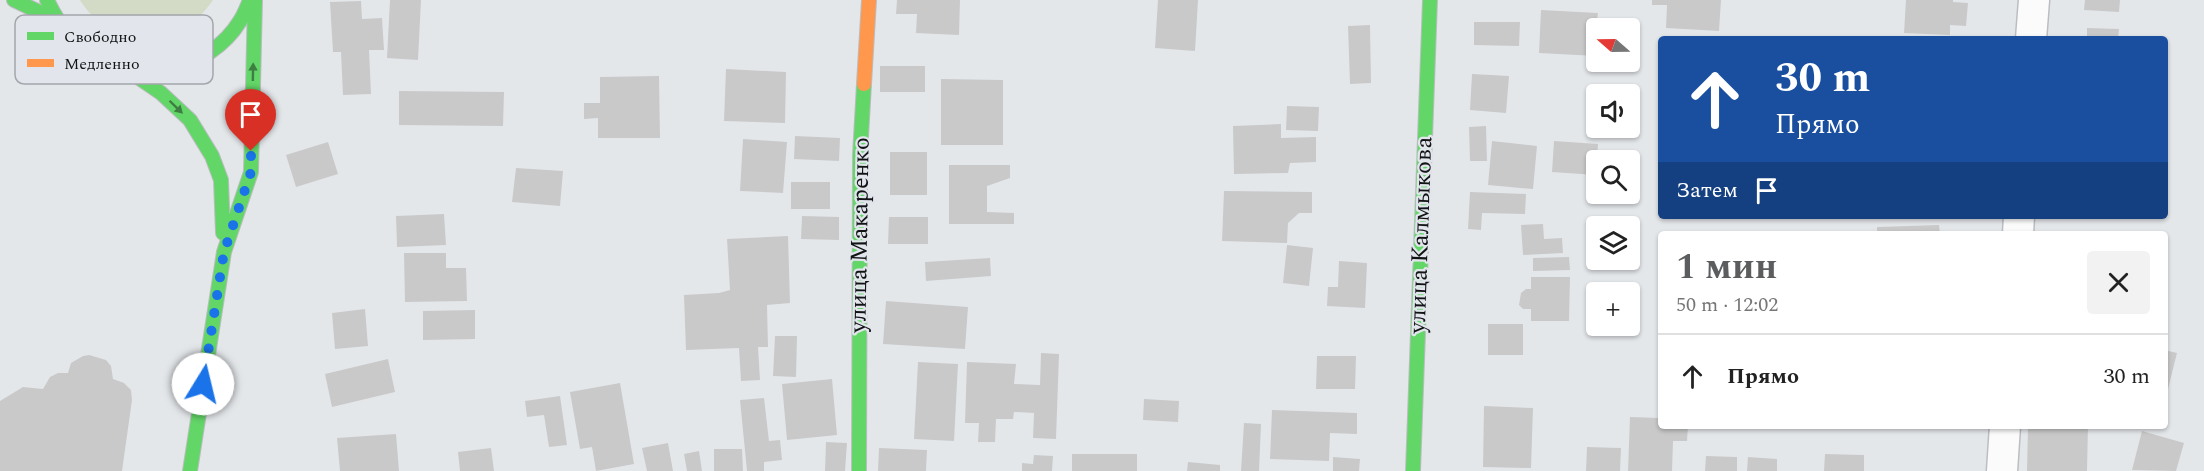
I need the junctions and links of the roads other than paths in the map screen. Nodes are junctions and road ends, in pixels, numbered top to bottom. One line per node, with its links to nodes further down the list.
1 (14, 0): 8 (main road)
2 (47, 0): 9 (main road)
3 (250, 0): 11 (main road)
4 (255, 0): 13 (main road, one-way to 4)
5 (869, 0): 16 (main road, улица Макаренко)
6 (1430, 0): 17 (main road, улица Калмыкова)
7 (2034, 0): 10 (street)
8 (46, 15)
9 (54, 15)
10 (2031, 36)
11 (213, 50)
12 (148, 84): 13 (main road, one-way to 13)
13 (224, 252): 15 (main road)
14 (2005, 429): 18 (street)
15 (189, 471)
16 (860, 471)
17 (1413, 471)
18 (2002, 471)

